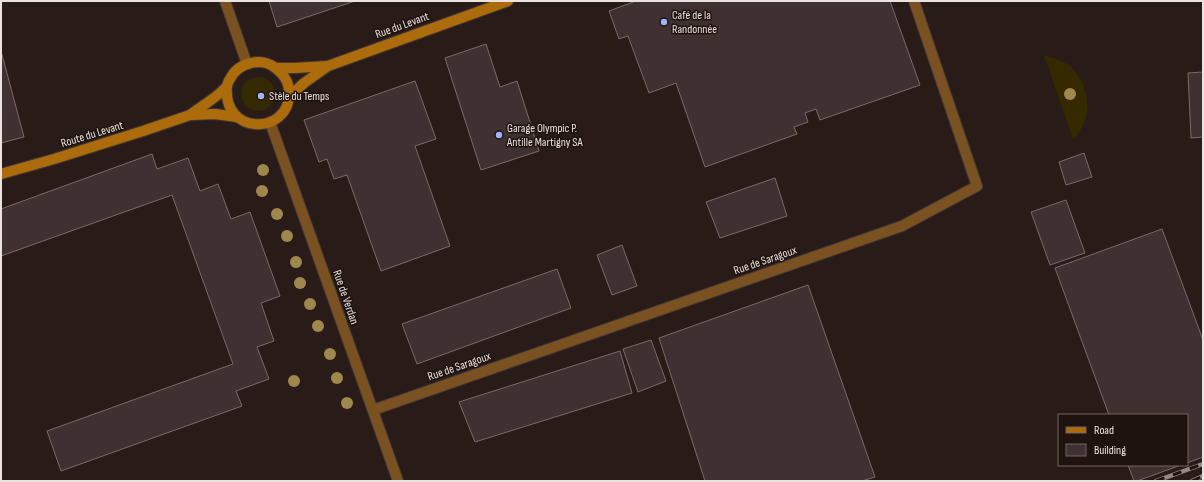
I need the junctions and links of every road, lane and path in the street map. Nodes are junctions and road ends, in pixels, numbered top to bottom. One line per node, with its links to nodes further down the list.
1 (225, 1): 4 (street)
2 (508, 1): 5 (street, Rue du Levant)
3 (914, 1): 13 (street, Rue de Saragoux)
4 (247, 64): 6 (street); 7 (street)
5 (328, 66): 6 (street, Rue du Levant); 8 (street, Rue du Levant)
6 (276, 68): 8 (street)
7 (227, 86): 9 (street, Route du Levant); 10 (street)
8 (289, 97): 11 (street)
9 (190, 115): 10 (street, Route du Levant); 12 (street, Route du Levant)
10 (237, 117): 11 (street)
11 (270, 122): 13 (street, Rue de Verdan)
12 (1, 174)
13 (373, 410): 14 (street, Rue de Verdan)
14 (398, 481)

